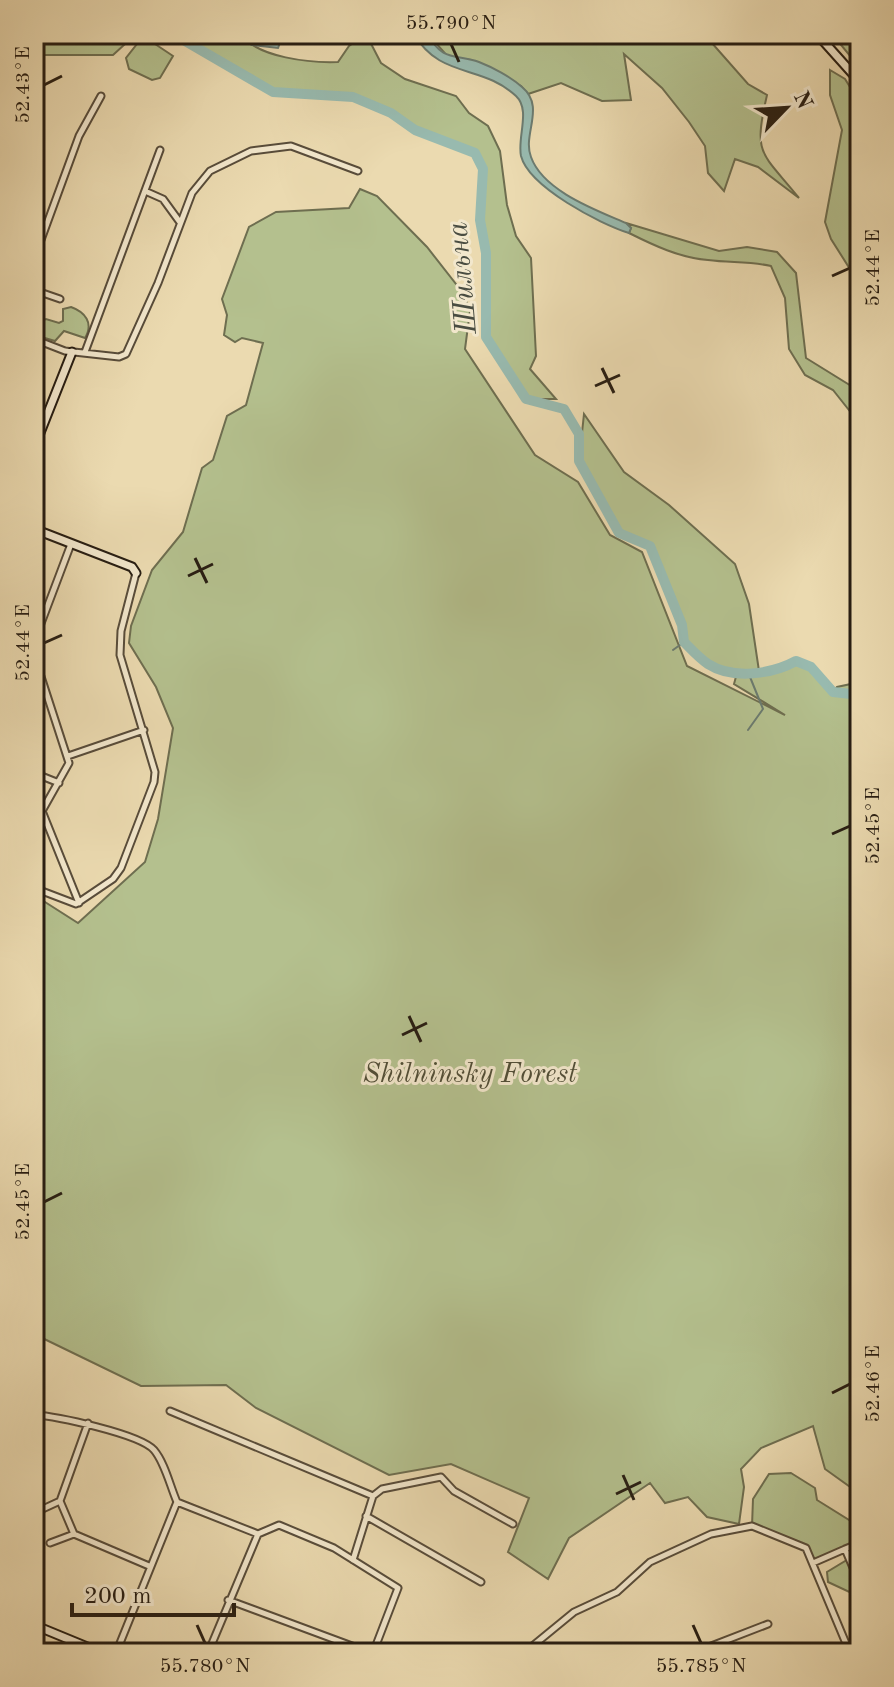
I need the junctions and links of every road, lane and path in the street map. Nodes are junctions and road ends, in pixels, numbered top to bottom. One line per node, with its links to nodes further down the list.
1 (817, 34): 2 (street)
2 (860, 82)
3 (101, 96): 8 (street)
4 (160, 150): 6 (street)
5 (358, 171): 7 (street)
6 (145, 191): 7 (street); 13 (street)
7 (180, 222): 13 (street)
8 (34, 259)
9 (34, 290): 10 (street)
10 (60, 299)
11 (34, 339): 12 (street)
12 (72, 352): 13 (street); 14 (street)
13 (85, 352)
14 (38, 428): 15 (street)
15 (34, 448)
16 (34, 529): 17 (street)
17 (71, 544): 18 (street); 19 (street)
18 (136, 573): 21 (street)
19 (34, 642)
20 (34, 655): 22 (street)
21 (144, 730): 22 (street); 28 (street)
22 (68, 756): 24 (street)
23 (34, 773): 24 (street)
24 (59, 783): 25 (street)
25 (42, 811): 26 (street); 28 (street)
26 (34, 814)
27 (34, 888): 28 (street)
28 (79, 903)
29 (170, 1411): 32 (street)
30 (34, 1415): 31 (street)
31 (88, 1423): 33 (street); 34 (street)
32 (373, 1496): 36 (street); 37 (street)
33 (60, 1501): 35 (street); 38 (street)
34 (177, 1502): 39 (street); 47 (street)
35 (34, 1513)
36 (366, 1516): 44 (street); 48 (street)
37 (513, 1524)
38 (74, 1534): 41 (street); 47 (street)
39 (258, 1534): 44 (street); 50 (street)
40 (34, 1535): 45 (street)
41 (50, 1543)
42 (860, 1543): 43 (street)
43 (845, 1549): 46 (street); 49 (street)
44 (353, 1560): 56 (street)
45 (34, 1563)
46 (813, 1563): 57 (street); 59 (street)
47 (149, 1566): 54 (street)
48 (481, 1582)
49 (860, 1584)
50 (228, 1600): 55 (street); 56 (street)
51 (768, 1624): 58 (street)
52 (34, 1625): 53 (street)
53 (102, 1653)
54 (116, 1653)
55 (208, 1653)
56 (372, 1653)
57 (524, 1653)
58 (693, 1653)
59 (850, 1653)

